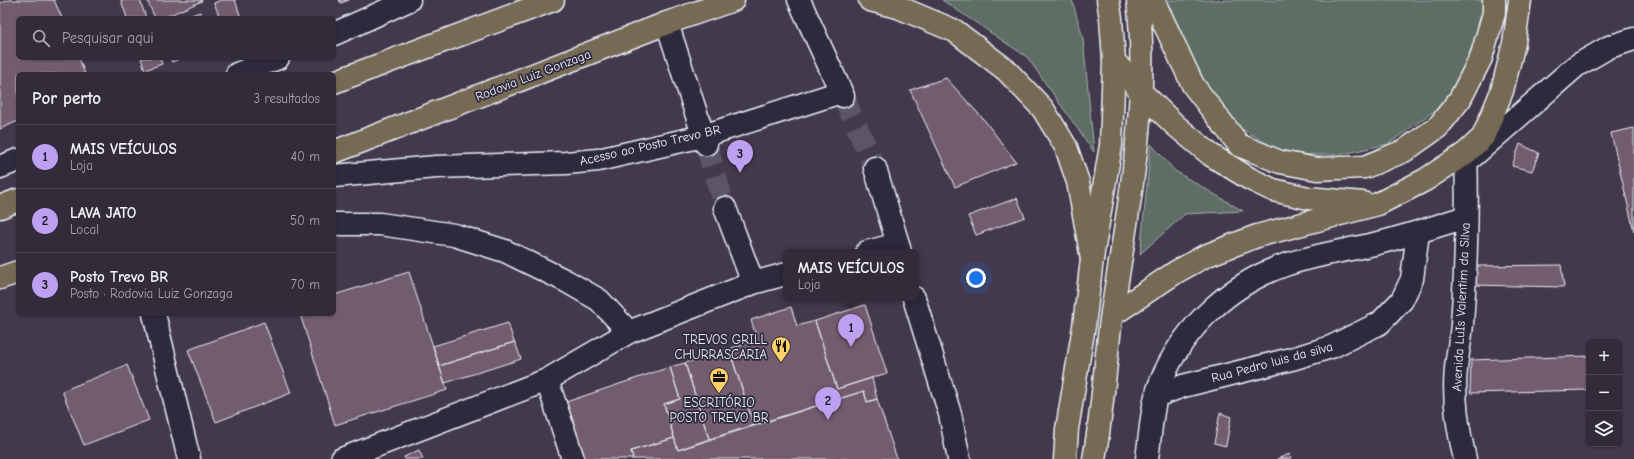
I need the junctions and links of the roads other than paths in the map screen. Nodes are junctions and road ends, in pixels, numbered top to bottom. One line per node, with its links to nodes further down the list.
1 (409, 0): 13 (street)
2 (553, 0): 11 (main road)
3 (732, 0): 12 (main road, Rodovia Luiz Gonzaga)
4 (799, 0): 20 (street, Acesso ao Posto Trevo BR)
5 (870, 0): 35 (main road)
6 (1108, 0): 16 (main road)
7 (1138, 0): 19 (main road)
8 (1153, 0): 9 (main road)
9 (1494, 0)
10 (1520, 0): 22 (main road)
11 (517, 7): 18 (main road)
12 (667, 23): 20 (street); 21 (main road, Rodovia Luiz Gonzaga)
13 (336, 33)
14 (1634, 39): 22 (street)
15 (273, 60): 17 (street)
16 (1114, 61): 19 (main road); 35 (main road)
17 (242, 72)
18 (336, 81)
19 (1140, 91): 28 (main road); 41 (main road)
20 (704, 140): 26 (street, Acesso ao Posto Trevo BR)
21 (336, 151)
22 (1466, 158): 28 (main road); 31 (street, Avenida LuIs Valentim da Silva)
23 (16, 161): 24 (street)
24 (0, 167)
25 (875, 168): 34 (street)
26 (336, 176)
27 (16, 201): 29 (main road)
28 (1378, 204): 41 (main road)
29 (0, 207)
30 (725, 208): 39 (street)
31 (1466, 216): 33 (street); 53 (street, Avenida LuIs Valentim da Silva)
32 (336, 224): 43 (street)
33 (1418, 232): 45 (street); 45 (street, Rua Pedro luis da silva)
34 (899, 248)
35 (1092, 259): 50 (main road)
36 (16, 273): 38 (main road)
37 (783, 275): 39 (street)
38 (0, 278)
39 (753, 283): 43 (street)
40 (915, 301): 49 (street)
41 (1112, 315): 51 (main road)
42 (154, 316): 46 (street)
43 (629, 332): 44 (street)
44 (547, 380): 47 (street); 48 (street)
45 (1156, 396): 52 (street)
46 (189, 459)
47 (342, 459)
48 (573, 459)
49 (959, 459)
50 (1065, 459)
51 (1094, 459)
52 (1146, 459)
53 (1466, 459)

